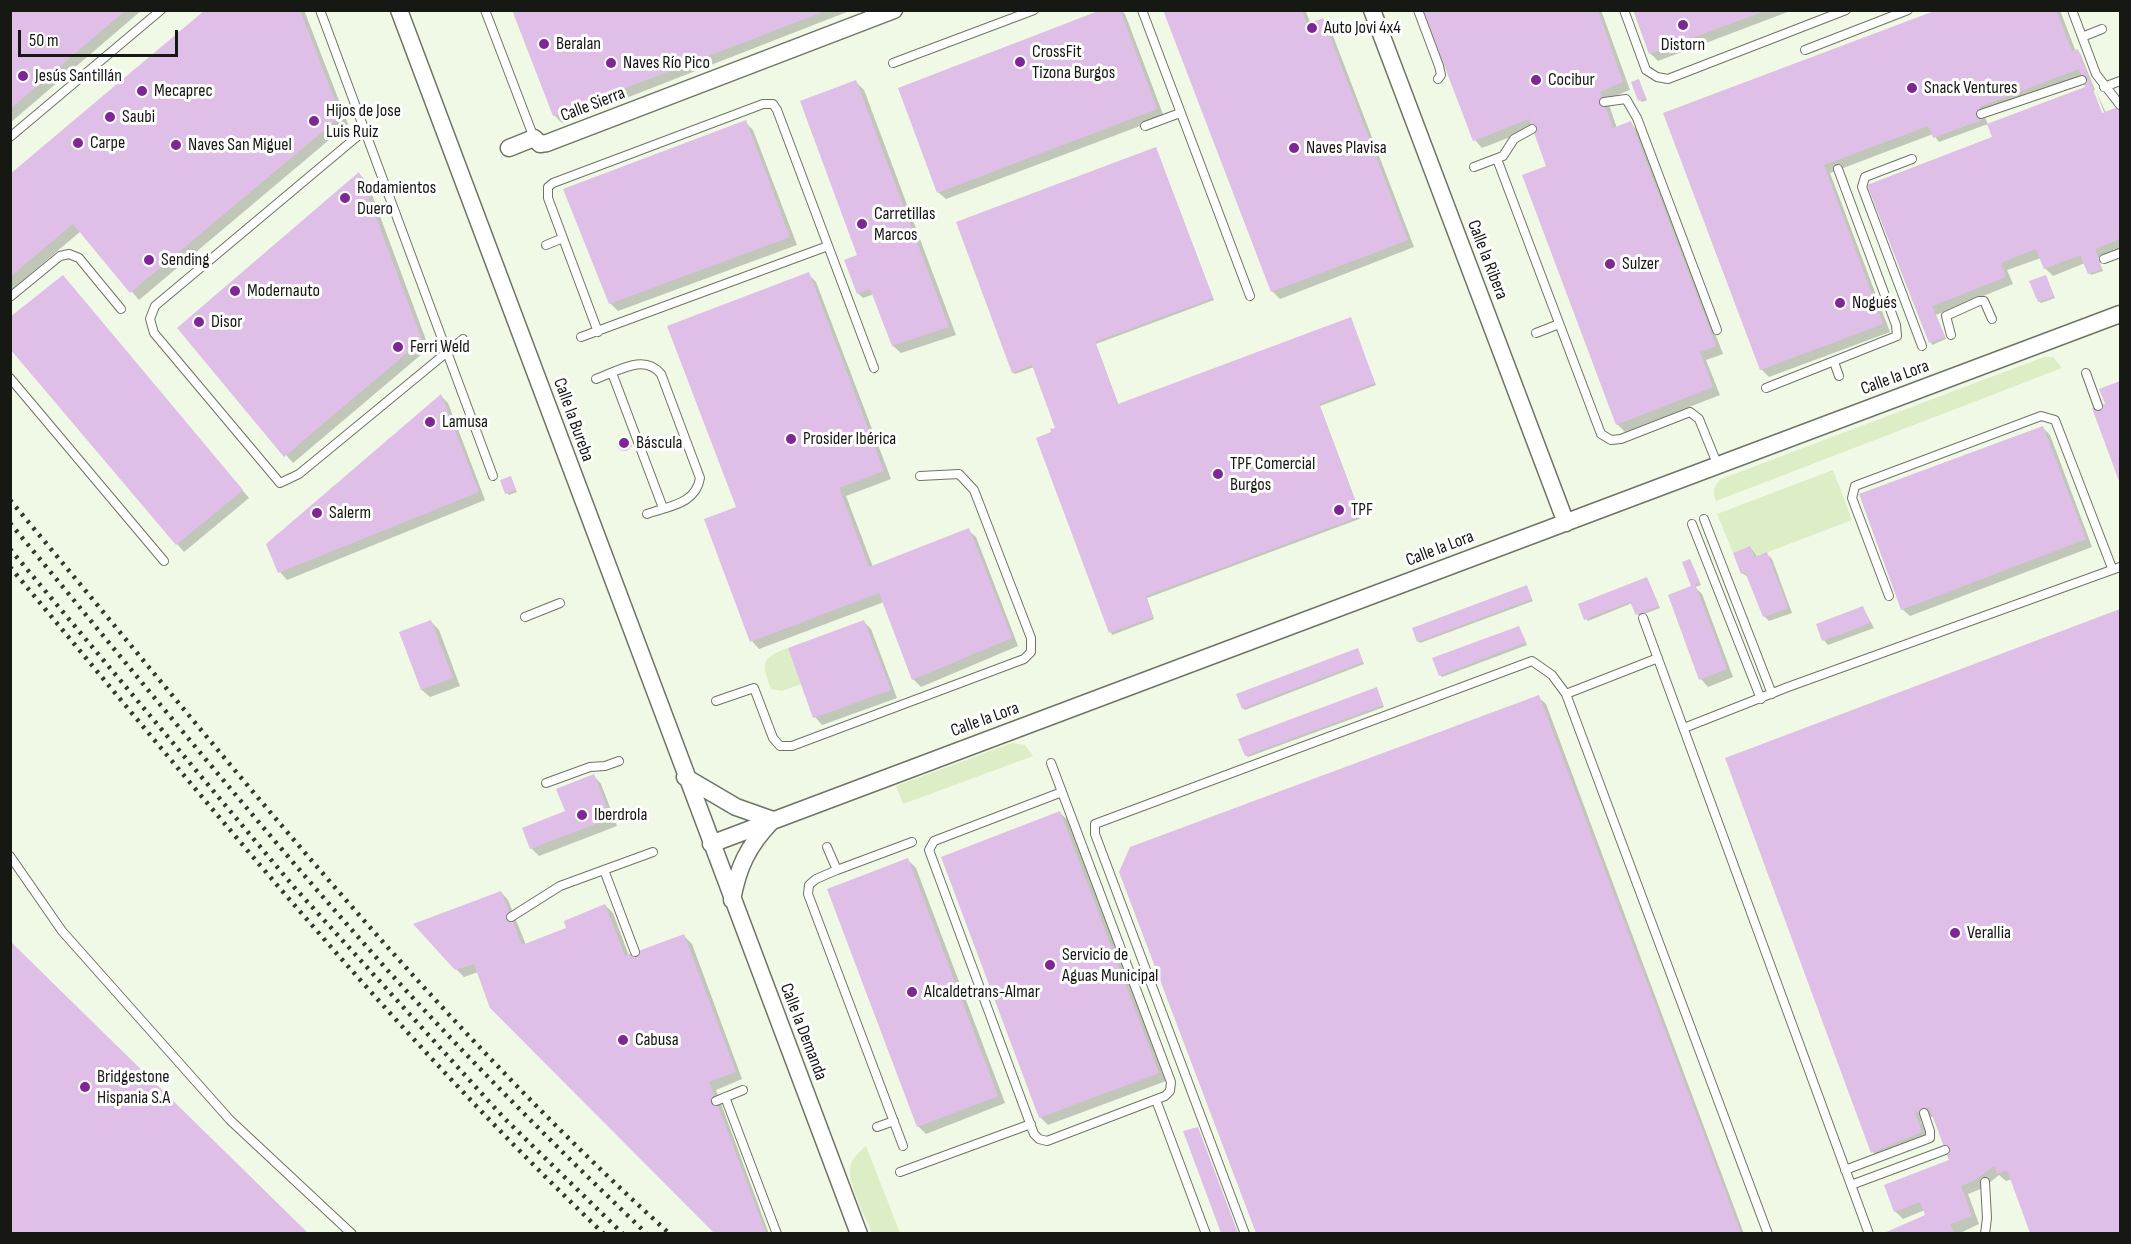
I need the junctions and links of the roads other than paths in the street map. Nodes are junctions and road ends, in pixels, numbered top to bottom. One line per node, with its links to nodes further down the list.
1 (161, 10): 29 (lane)
2 (320, 10): 28 (lane)
3 (399, 10): 86 (street, Calle la Bureba)
4 (485, 10): 30 (lane)
5 (894, 10): 30 (street, Calle Sierra)
6 (1034, 10): 17 (lane)
7 (1142, 10): 24 (lane)
8 (1372, 10): 70 (street, Calle la Ribera)
9 (1418, 10): 19 (lane)
10 (1624, 10): 11 (lane)
11 (1846, 10)
12 (1908, 10): 16 (lane)
13 (2072, 10): 15 (lane)
14 (2102, 29): 15 (lane)
15 (2082, 37): 18 (lane)
16 (1805, 50)
17 (893, 63)
18 (2089, 77): 21 (lane); 25 (lane)
19 (1438, 79)
20 (2121, 81): 21 (lane)
21 (2104, 87): 23 (lane)
22 (1604, 102): 47 (lane)
23 (2121, 105)
24 (1180, 112): 26 (lane); 41 (lane)
25 (1982, 114)
26 (1145, 126)
27 (1532, 129): 32 (lane)
28 (365, 130): 54 (lane); 54 (lane)
29 (10, 137)
30 (534, 138): 31 (street, Calle Sierra)
31 (509, 148)
32 (1497, 159): 34 (lane); 46 (lane)
33 (1912, 159): 53 (lane)
34 (1474, 167)
35 (1838, 169): 55 (lane)
36 (563, 238): 37 (lane); 38 (lane); 48 (lane)
37 (546, 245)
38 (828, 246): 48 (lane); 56 (lane)
39 (2121, 253): 40 (lane)
40 (2104, 259)
41 (1250, 296)
42 (10, 297): 43 (lane)
43 (121, 309)
44 (2121, 314): 64 (street, Calle la Lora)
45 (1992, 319): 50 (lane)
46 (1559, 324): 49 (lane); 64 (lane)
47 (1717, 330)
48 (598, 332): 51 (lane)
49 (1536, 333)
50 (1951, 335)
51 (581, 337)
52 (463, 339): 54 (lane)
53 (1922, 346)
54 (447, 351): 65 (lane)
55 (1834, 362): 59 (lane); 62 (lane)
56 (874, 368)
57 (612, 373): 61 (lane); 67 (lane); 67 (lane)
58 (2086, 373): 63 (lane)
59 (1839, 376)
60 (10, 378): 72 (lane)
61 (596, 379)
62 (1766, 388)
63 (2098, 406)
64 (1718, 466): 70 (street, Calle la Lora)
65 (493, 476)
66 (920, 476): 82 (lane)
67 (663, 508): 68 (lane)
68 (647, 514)
69 (1704, 519): 80 (lane)
70 (1566, 523): 89 (street, Calle la Lora)
71 (1692, 524): 81 (lane)
72 (164, 561)
73 (2116, 568): 74 (lane); 80 (lane)
74 (1889, 596)
75 (560, 603): 76 (lane)
76 (525, 617)
77 (1642, 618): 78 (lane)
78 (1658, 658): 79 (lane); 83 (lane)
79 (1566, 694): 118 (lane); 119 (lane)
80 (1772, 694): 81 (lane)
81 (1761, 699): 83 (lane)
82 (716, 701)
83 (1684, 728): 110 (lane)
84 (619, 761): 87 (lane)
85 (1051, 763): 88 (lane)
86 (686, 777): 89 (street); 91 (street, Calle la Bureba)
87 (546, 783)
88 (1062, 792): 102 (lane); 106 (lane)
89 (773, 820): 91 (street, Calle la Lora); 97 (street)
90 (912, 842): 96 (lane)
91 (711, 844): 97 (street, Calle la Demanda)
92 (827, 847): 96 (lane)
93 (653, 852): 95 (lane)
94 (10, 856): 114 (lane)
95 (604, 870): 98 (lane); 99 (lane)
96 (837, 870): 105 (lane)
97 (732, 900): 116 (street, Calle la Demanda)
98 (511, 917)
99 (635, 952)
100 (742, 1090): 101 (lane)
101 (725, 1097): 103 (lane); 115 (lane)
102 (1156, 1100): 106 (lane); 117 (lane)
103 (716, 1101)
104 (1924, 1113): 110 (lane)
105 (894, 1121): 107 (lane); 108 (lane)
106 (1030, 1124): 111 (lane)
107 (877, 1127)
108 (903, 1146)
109 (1945, 1150): 113 (lane)
110 (1845, 1170): 113 (lane)
111 (900, 1172)
112 (1985, 1182): 121 (lane)
113 (1851, 1185): 120 (lane)
114 (352, 1233)
115 (777, 1233)
116 (859, 1233)
117 (1206, 1233)
118 (1245, 1233)
119 (1768, 1233)
120 (1869, 1233)
121 (1985, 1233)

